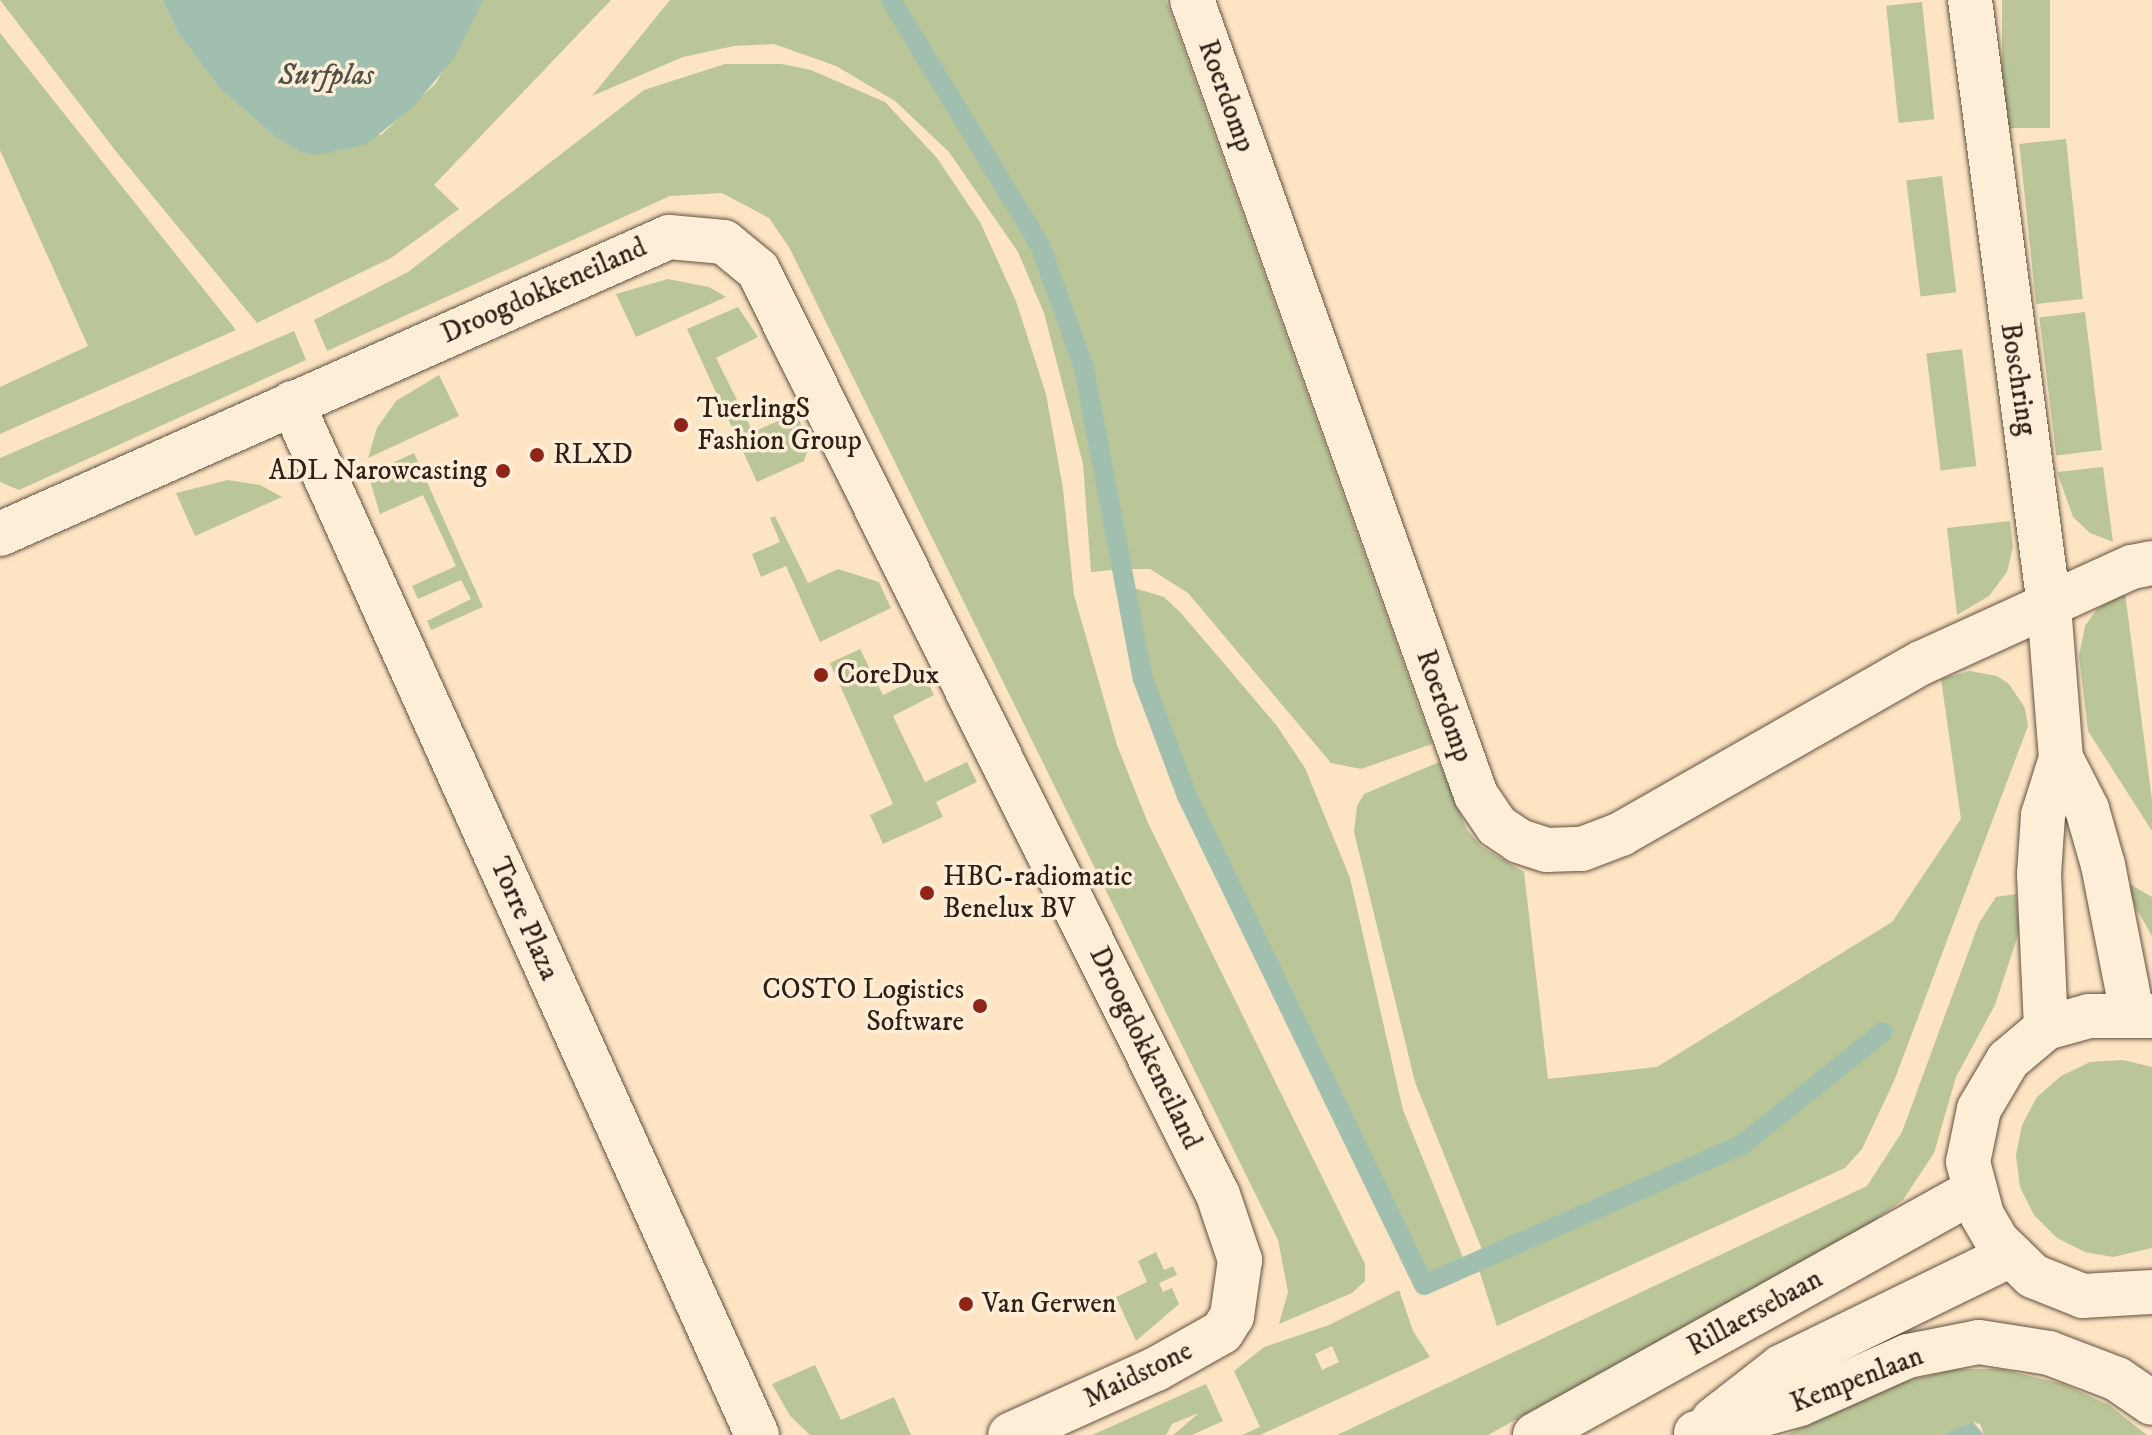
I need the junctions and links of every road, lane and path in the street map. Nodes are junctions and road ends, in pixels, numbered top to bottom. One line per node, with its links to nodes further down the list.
1 (1192, 0): 6 (street, Roerdomp)
2 (1970, 0): 6 (street, Boschring)
3 (292, 403): 4 (street, Droogdokkeneiland); 13 (street, Droogdokkeneiland); 16 (street, Torre Plaza)
4 (0, 534)
5 (2152, 563): 6 (street, Roerdomp)
6 (2049, 606): 7 (street, Boschring)
7 (2061, 758): 8 (street, Boschring); 9 (street, Boschring)
8 (2142, 1014): 9 (street)
9 (2046, 1028): 10 (street)
10 (1974, 1191): 11 (street); 18 (street, Rillaersebaan)
11 (2011, 1255): 12 (street); 15 (street)
12 (2151, 1296)
13 (1222, 1332): 17 (street, Maidstone)
14 (2152, 1403): 15 (street, Kempenlaan)
15 (1694, 1434)
16 (757, 1435)
17 (1010, 1435)
18 (1535, 1435)

